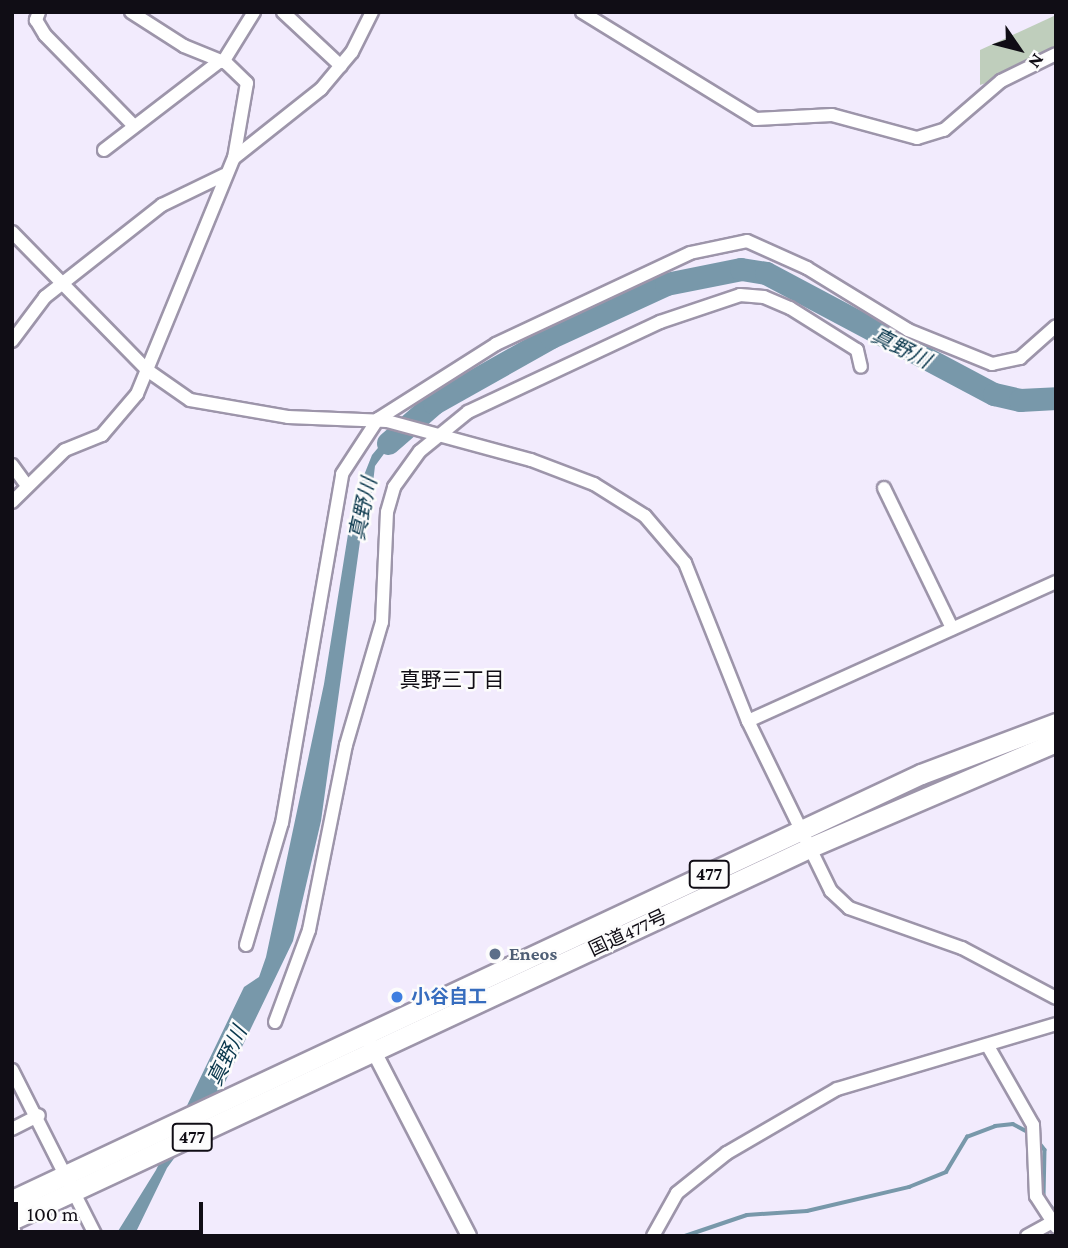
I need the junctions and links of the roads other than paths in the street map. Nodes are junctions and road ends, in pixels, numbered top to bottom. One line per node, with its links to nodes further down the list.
1 (39, 12): 10 (street)
2 (131, 12): 8 (street)
3 (284, 12): 9 (street)
4 (372, 12): 9 (street)
5 (582, 12): 7 (street)
6 (246, 15): 8 (street)
7 (1056, 54)
8 (221, 62): 10 (street); 12 (street)
9 (341, 66): 12 (street)
10 (134, 126): 11 (street)
11 (104, 150)
12 (233, 158): 13 (street)
13 (225, 175): 15 (street); 19 (street)
14 (12, 232): 15 (street)
15 (63, 284): 17 (street); 19 (street)
16 (1056, 326): 20 (street)
17 (12, 341)
18 (861, 367): 21 (street)
19 (147, 370): 20 (street); 23 (street)
20 (383, 420): 21 (street); 32 (street)
21 (436, 435): 28 (street); 34 (street)
22 (12, 465): 23 (street)
23 (27, 486): 25 (street)
24 (884, 488): 27 (street)
25 (12, 502)
26 (1056, 582): 27 (street)
27 (952, 628): 28 (street)
28 (748, 721): 31 (street)
29 (1056, 723): 31 (highway, 国道477号 / 477)
30 (1056, 742): 31 (highway, 国道477号 / 477)
31 (806, 839): 33 (street); 36 (highway, 国道477号 / 477)
32 (246, 945)
33 (1056, 998)
34 (275, 1023)
35 (1056, 1024): 37 (street)
36 (370, 1043): 41 (highway, 国道477号 / 477); 41 (highway, 国道477号 / 477); 47 (street)
37 (989, 1048): 44 (street); 48 (street)
38 (12, 1070): 39 (street)
39 (39, 1115): 40 (street); 41 (street)
40 (12, 1129)
41 (72, 1182): 42 (highway, 国道477号 / 477); 43 (highway, 国道477号 / 477); 46 (street)
42 (12, 1200)
43 (12, 1222): 45 (street)
44 (1053, 1225): 49 (street)
45 (16, 1236)
46 (96, 1236)
47 (469, 1236)
48 (653, 1236)
49 (1027, 1236)

